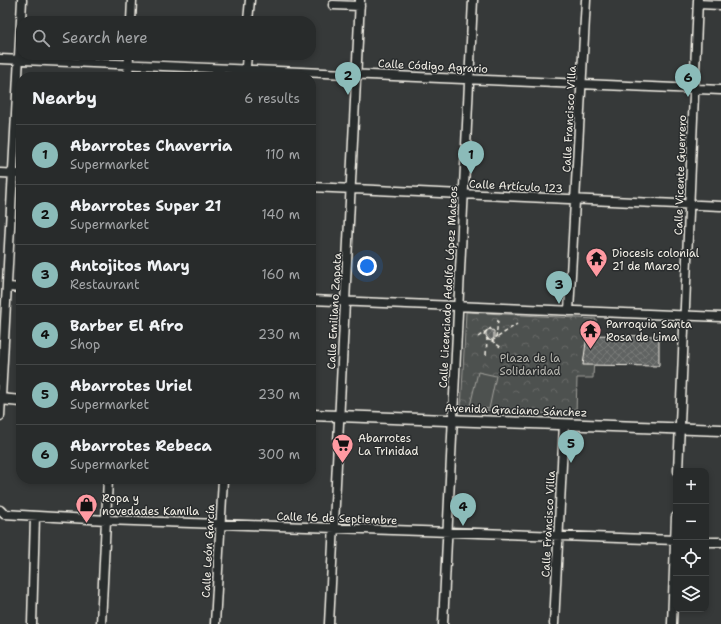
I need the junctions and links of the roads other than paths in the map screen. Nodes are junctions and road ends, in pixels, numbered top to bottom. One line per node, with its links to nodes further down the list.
1 (22, 0): 10 (street)
2 (132, 0): 11 (street)
3 (250, 0): 12 (street)
4 (473, 0): 26 (street, Calle Licenciado Adolfo López Mateos)
5 (586, 0): 27 (street, Calle Francisco Villa)
6 (698, 2): 9 (street); 28 (street, Calle Vicente Guerrero)
7 (360, 3): 8 (street); 25 (street, Calle Emiliano Zapata)
8 (332, 5)
9 (721, 5)
10 (21, 16)
11 (131, 16)
12 (248, 16)
13 (0, 59): 14 (street, Calle Código Agrario)
14 (16, 59)
15 (19, 60): 20 (street)
16 (41, 60): 19 (street, Calle Código Agrario)
17 (128, 60): 19 (street)
18 (247, 60): 23 (street)
19 (128, 64): 21 (street); 22 (street, Calle Código Agrario)
20 (19, 72)
21 (128, 72)
22 (233, 72)
23 (246, 72)
24 (316, 74): 25 (street, Calle Código Agrario)
25 (356, 74): 26 (street, Calle Código Agrario); 34 (street, Calle Emiliano Zapata)
26 (469, 79): 27 (street, Calle Código Agrario); 35 (street, Calle Licenciado Adolfo López Mateos)
27 (581, 84): 28 (street, Calle Código Agrario); 36 (street, Calle Francisco Villa)
28 (695, 88): 29 (street, Calle Código Agrario); 37 (street, Calle Vicente Guerrero)
29 (721, 90)
30 (0, 173): 31 (street)
31 (16, 174)
32 (16, 185): 40 (street)
33 (316, 187): 34 (street, Calle Artículo 123)
34 (352, 189): 35 (street, Calle Artículo 123); 44 (street, Calle Emiliano Zapata)
35 (464, 194): 36 (street, Calle Artículo 123); 45 (street, Calle Licenciado Adolfo López Mateos)
36 (576, 199): 37 (street, Calle Artículo 123); 46 (street, Calle Francisco Villa)
37 (691, 204): 38 (street, Calle Artículo 123); 47 (street, Calle Vicente Guerrero)
38 (721, 206)
39 (0, 249): 40 (street)
40 (10, 249): 41 (street)
41 (8, 287): 42 (street); 49 (street)
42 (16, 288)
43 (316, 300): 44 (street)
44 (345, 301): 45 (street); 55 (street, Calle Emiliano Zapata)
45 (458, 306): 46 (street); 56 (street, Calle Licenciado Adolfo López Mateos)
46 (570, 311): 47 (street)
47 (685, 315): 48 (street); 58 (street, Calle Vicente Guerrero)
48 (721, 317)
49 (3, 322): 50 (street)
50 (1, 399): 51 (street); 52 (street)
51 (16, 400)
52 (0, 412): 54 (street)
53 (316, 415): 55 (street, Avenida Graciano Sánchez)
54 (0, 416)
55 (339, 416): 56 (street, Avenida Graciano Sánchez); 67 (street, Calle Emiliano Zapata)
56 (453, 420): 57 (street, Avenida Graciano Sánchez); 68 (street, Calle Licenciado Adolfo López Mateos)
57 (564, 424): 58 (street, Avenida Graciano Sánchez); 69 (street, Calle Francisco Villa)
58 (679, 429): 59 (street, Avenida Graciano Sánchez); 60 (street, Calle Vicente Guerrero)
59 (721, 430)
60 (678, 468)
61 (108, 484): 65 (street)
62 (223, 484): 66 (street, Calle León García)
63 (0, 510): 64 (street, Calle 16 de Septiembre)
64 (35, 516): 65 (street, Calle 16 de Septiembre); 74 (street)
65 (106, 520): 66 (street, Calle 16 de Septiembre); 75 (street)
66 (221, 524): 67 (street, Calle 16 de Septiembre); 76 (street, Calle León García)
67 (334, 528): 68 (street, Calle 16 de Septiembre); 77 (street, Calle Emiliano Zapata)
68 (447, 533): 69 (street, Calle 16 de Septiembre); 78 (street, Calle Licenciado Adolfo López Mateos)
69 (558, 536): 70 (street, Calle 16 de Septiembre); 79 (street, Calle Francisco Villa)
70 (673, 540)
71 (709, 542): 72 (street)
72 (721, 542)
73 (674, 576): 80 (street)
74 (32, 624)
75 (101, 624)
76 (216, 624)
77 (329, 624)
78 (443, 624)
79 (554, 624)
80 (672, 624)

